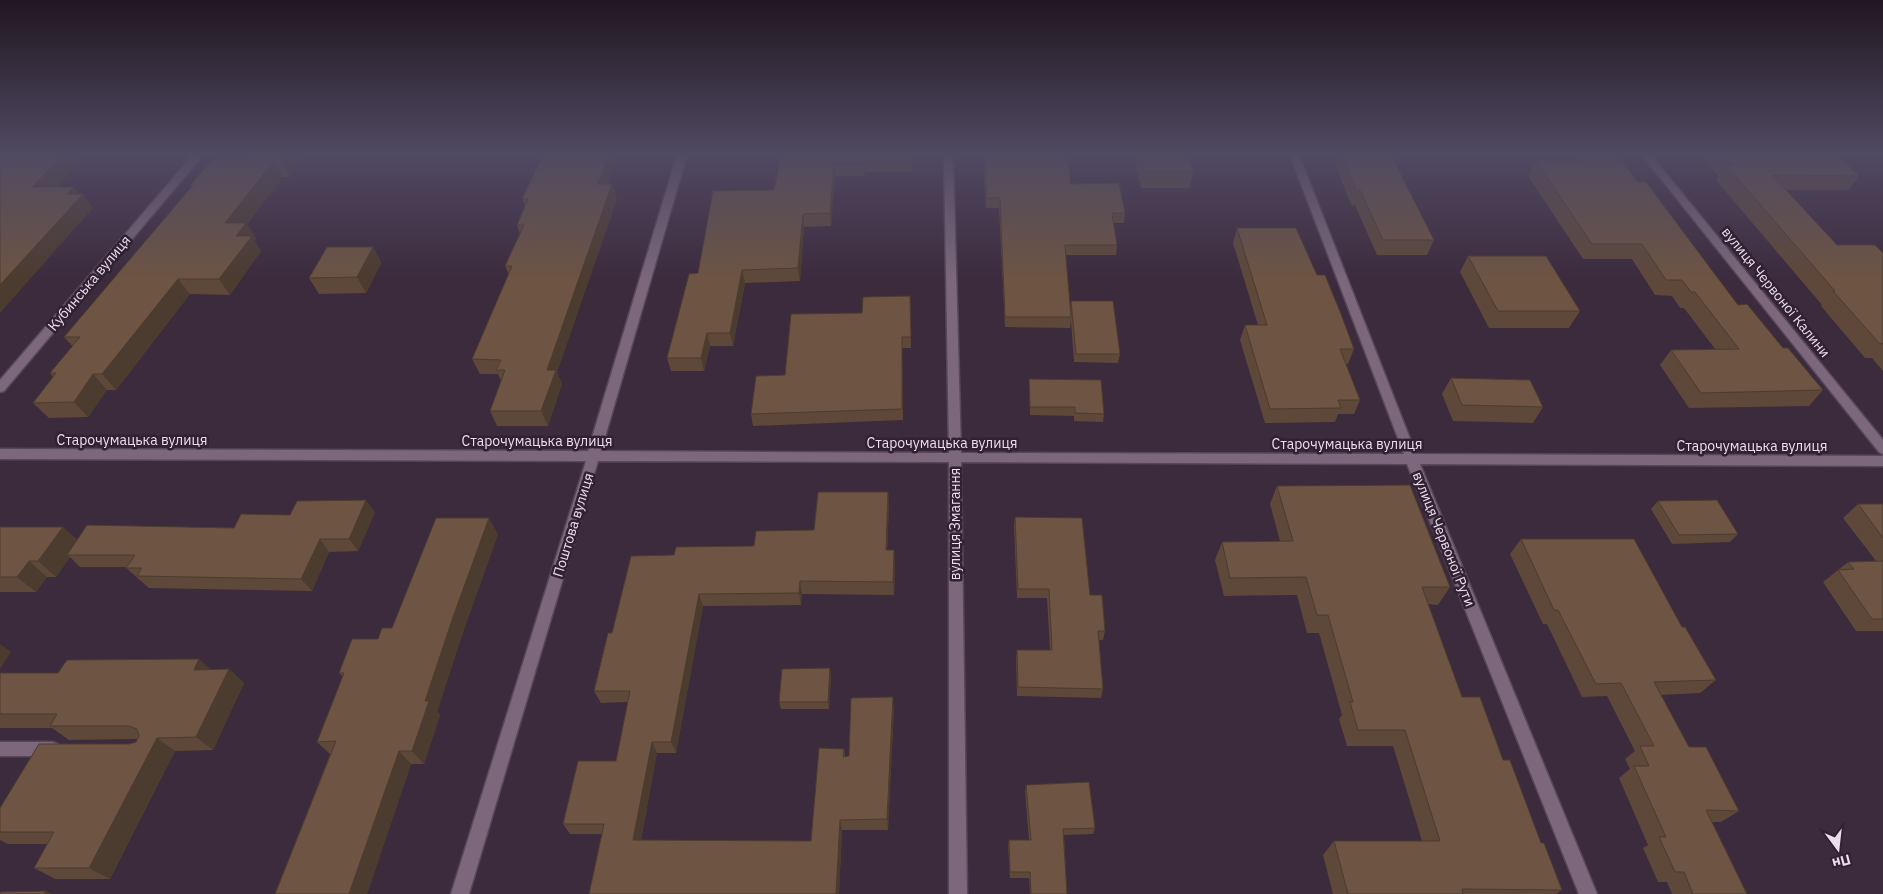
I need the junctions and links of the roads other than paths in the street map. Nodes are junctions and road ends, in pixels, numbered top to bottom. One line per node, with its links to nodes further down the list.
1 (163, 197): 6 (street, Кубинська вулиця)
2 (670, 197): 9 (street, Поштова вулиця)
3 (950, 197): 10 (street, вулиця Змагання)
4 (1311, 197): 11 (street, вулиця Червоної Рути)
5 (1680, 197): 7 (street, вулиця Червоної Калини)
6 (0, 388)
7 (1883, 449)
8 (0, 454): 9 (street, Старочумацька вулиця)
9 (593, 456): 10 (street, Старочумацька вулиця); 15 (street, Поштова вулиця)
10 (955, 458): 11 (street, Старочумацька вулиця); 16 (street, вулиця Змагання)
11 (1412, 460): 12 (street, Старочумацька вулиця); 17 (street, вулиця Червоної Рути)
12 (1883, 461)
13 (69, 748): 14 (street)
14 (0, 749)
15 (460, 894)
16 (958, 894)
17 (1588, 894)

